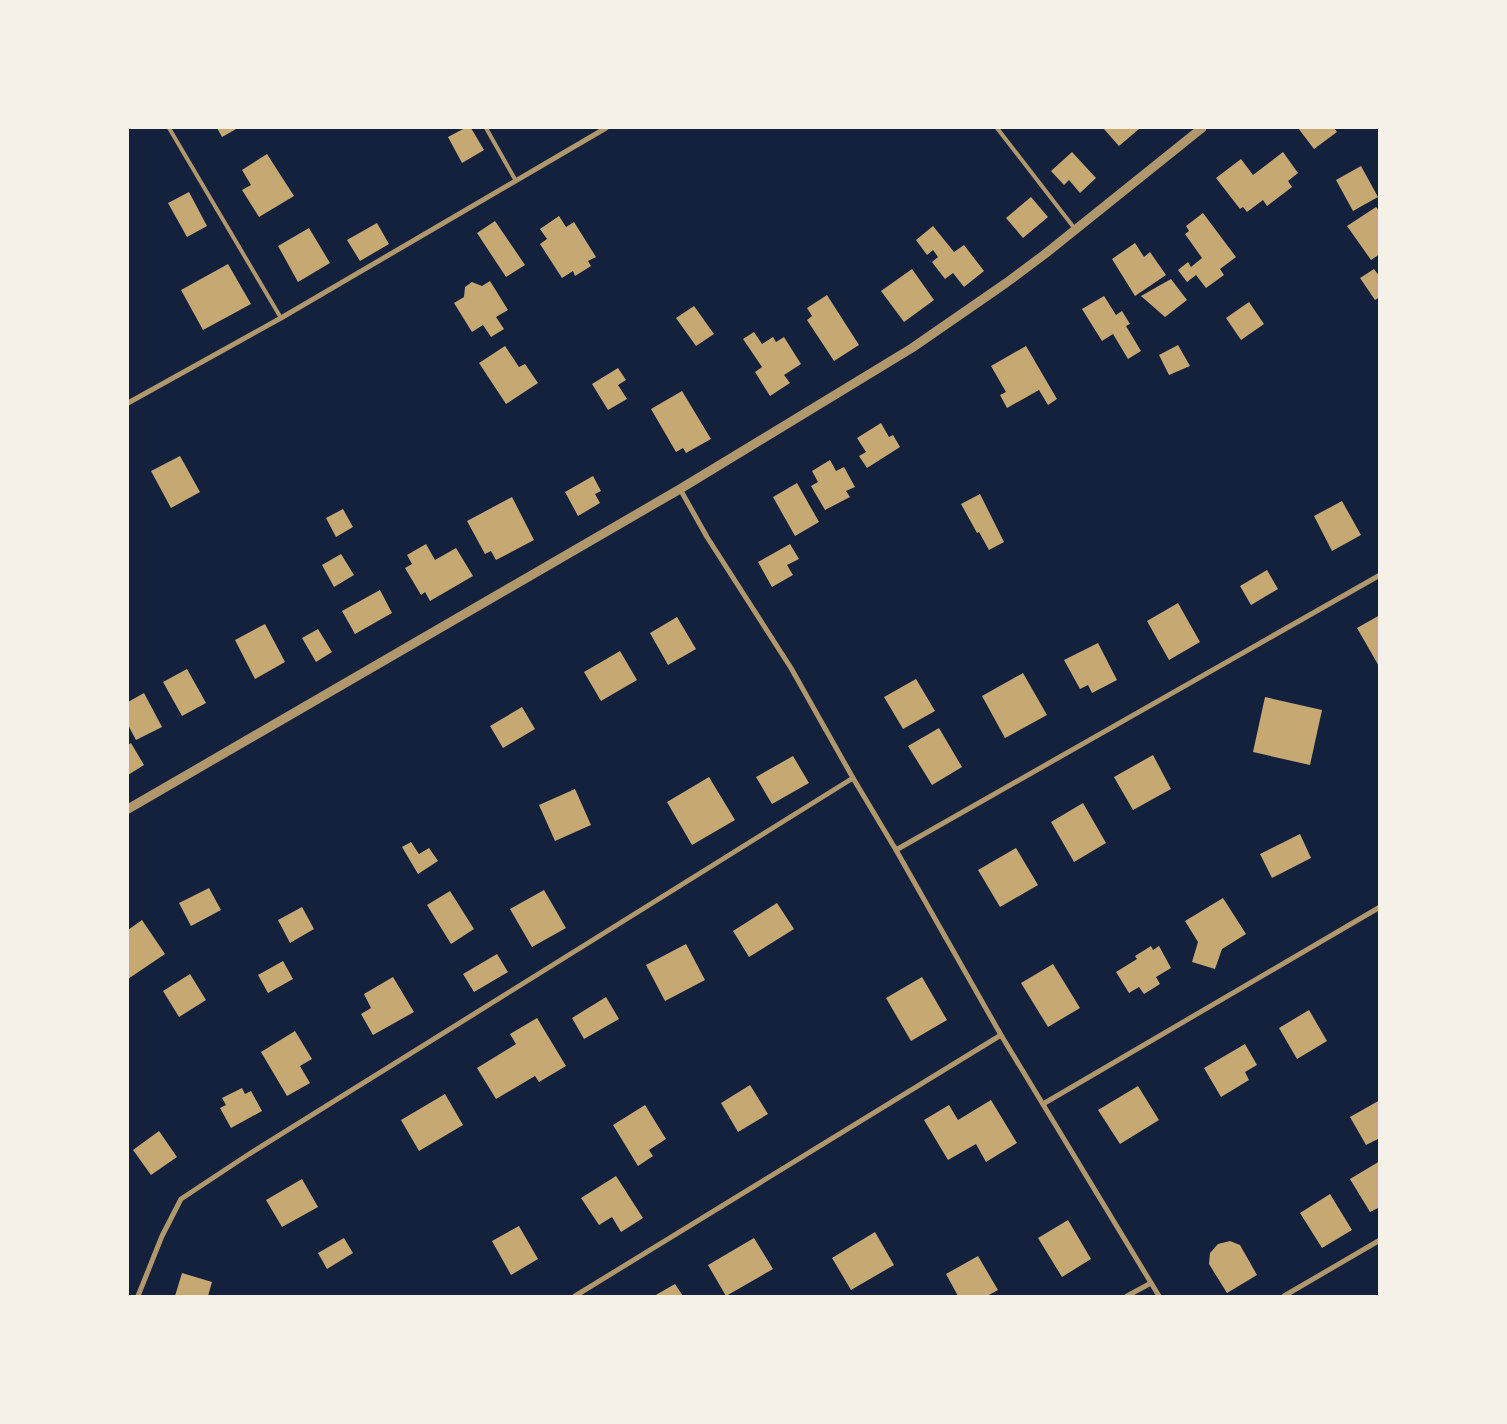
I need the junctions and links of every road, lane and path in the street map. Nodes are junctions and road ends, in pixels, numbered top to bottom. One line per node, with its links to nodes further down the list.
1 (169, 128): 8 (lane)
2 (486, 128): 6 (lane)
3 (606, 128): 6 (street)
4 (997, 128): 7 (lane)
5 (1202, 128): 7 (street)
6 (516, 181): 8 (street)
7 (1076, 230): 10 (street)
8 (280, 318): 9 (street)
9 (128, 403)
10 (680, 489): 12 (street); 13 (street)
11 (1380, 575): 14 (street)
12 (853, 778): 14 (street); 20 (street)
13 (128, 809)
14 (896, 850): 16 (street)
15 (1380, 908): 17 (street)
16 (1001, 1035): 17 (street); 21 (street)
17 (1043, 1104): 19 (street)
18 (1380, 1240): 24 (street)
19 (1151, 1283): 22 (street); 23 (street)
20 (138, 1296)
21 (575, 1296)
22 (1127, 1296)
23 (1159, 1296)
24 (1284, 1296)

